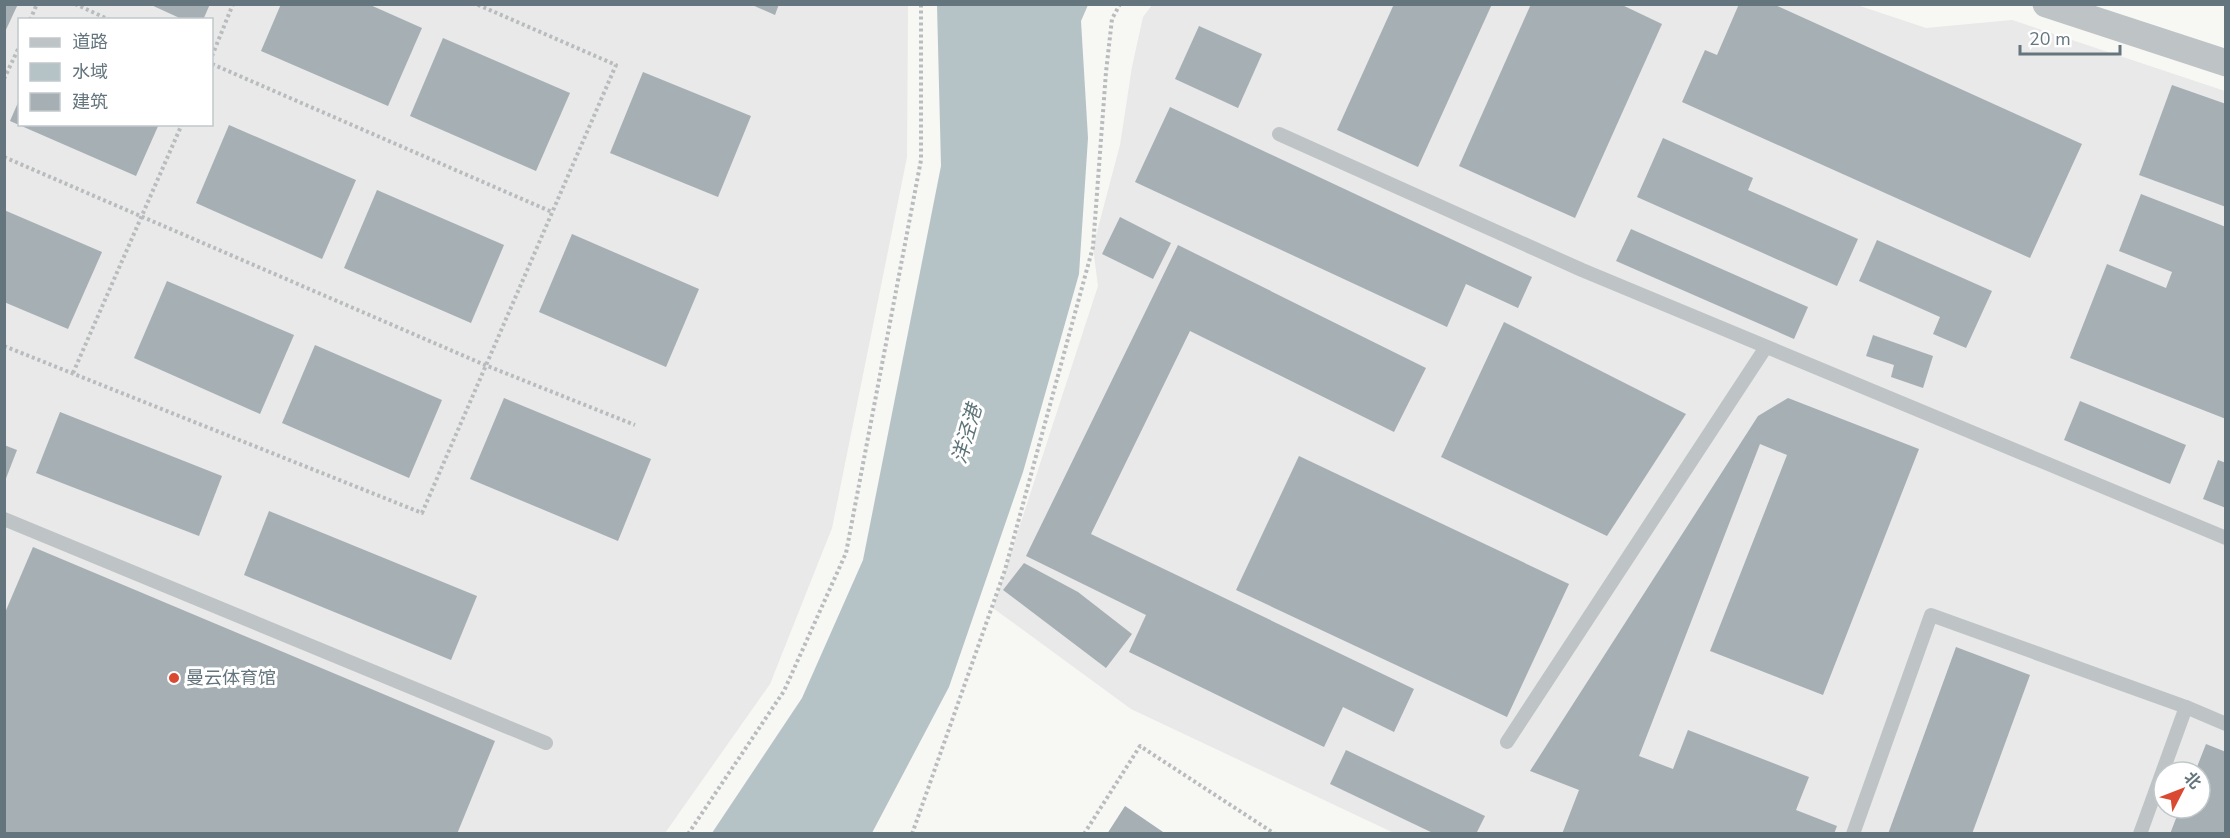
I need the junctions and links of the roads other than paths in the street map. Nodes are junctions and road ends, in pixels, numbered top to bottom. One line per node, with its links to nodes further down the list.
1 (2046, 4): 2 (street)
2 (2226, 63)
3 (1279, 134): 4 (lane)
4 (1767, 347): 6 (lane); 9 (lane)
5 (5, 521): 10 (lane)
6 (2226, 538)
7 (2186, 707): 8 (lane); 11 (lane); 12 (lane)
8 (2226, 724)
9 (1507, 742)
10 (546, 743)
11 (1853, 834)
12 (2140, 834)

